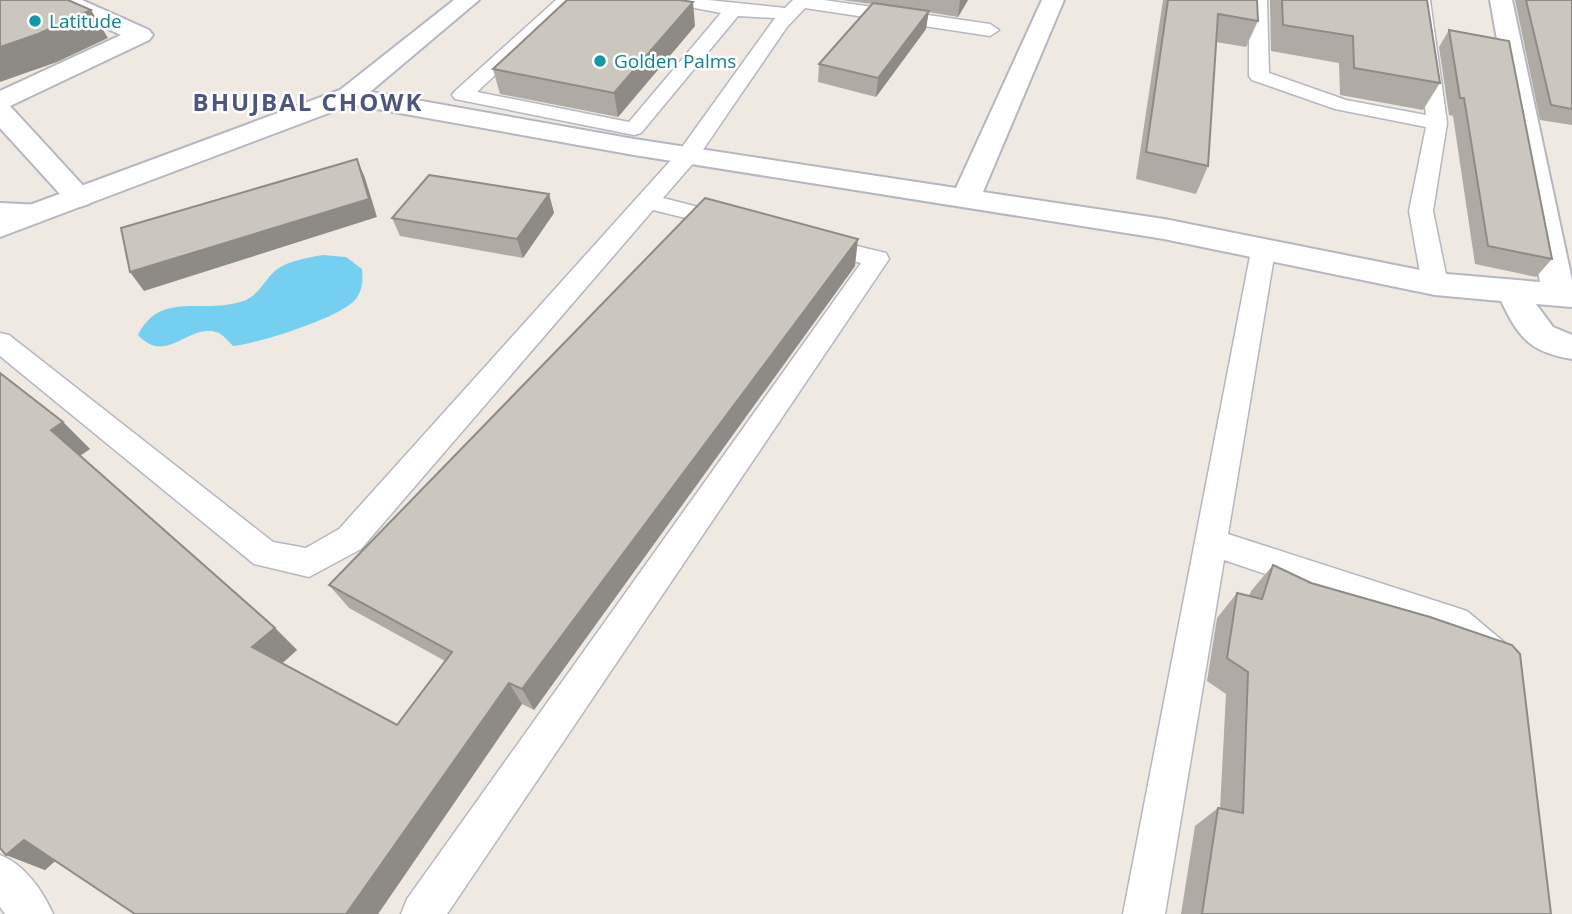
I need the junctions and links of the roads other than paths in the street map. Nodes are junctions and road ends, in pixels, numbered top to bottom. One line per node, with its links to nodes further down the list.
1 (63, 0): 13 (street)
2 (468, 0): 12 (street)
3 (566, 0): 10 (lane)
4 (680, 0): 10 (lane)
5 (1053, 0): 17 (street)
6 (1258, 0): 15 (lane)
7 (1421, 0): 15 (lane)
8 (1501, 0): 28 (street)
9 (798, 5): 10 (lane); 11 (lane); 16 (lane)
10 (733, 10)
11 (989, 30)
12 (349, 96): 16 (street); 18 (street)
13 (0, 101)
14 (0, 112): 18 (street)
15 (1437, 123): 26 (lane)
16 (688, 155): 17 (street); 19 (lane)
17 (966, 197): 25 (street)
18 (79, 198): 21 (street)
19 (647, 201): 23 (lane); 29 (lane)
20 (0, 212): 21 (street)
21 (33, 212): 22 (street)
22 (0, 227)
23 (755, 229)
24 (796, 239): 35 (lane)
25 (1262, 251): 26 (street); 31 (lane)
26 (1435, 284): 27 (street)
27 (1513, 292): 28 (street); 30 (street)
28 (1565, 296)
29 (0, 342)
30 (1572, 347)
31 (1210, 542): 32 (lane); 36 (lane)
32 (1513, 681)
33 (0, 875): 34 (lane)
34 (32, 914)
35 (422, 914)
36 (1144, 914)

